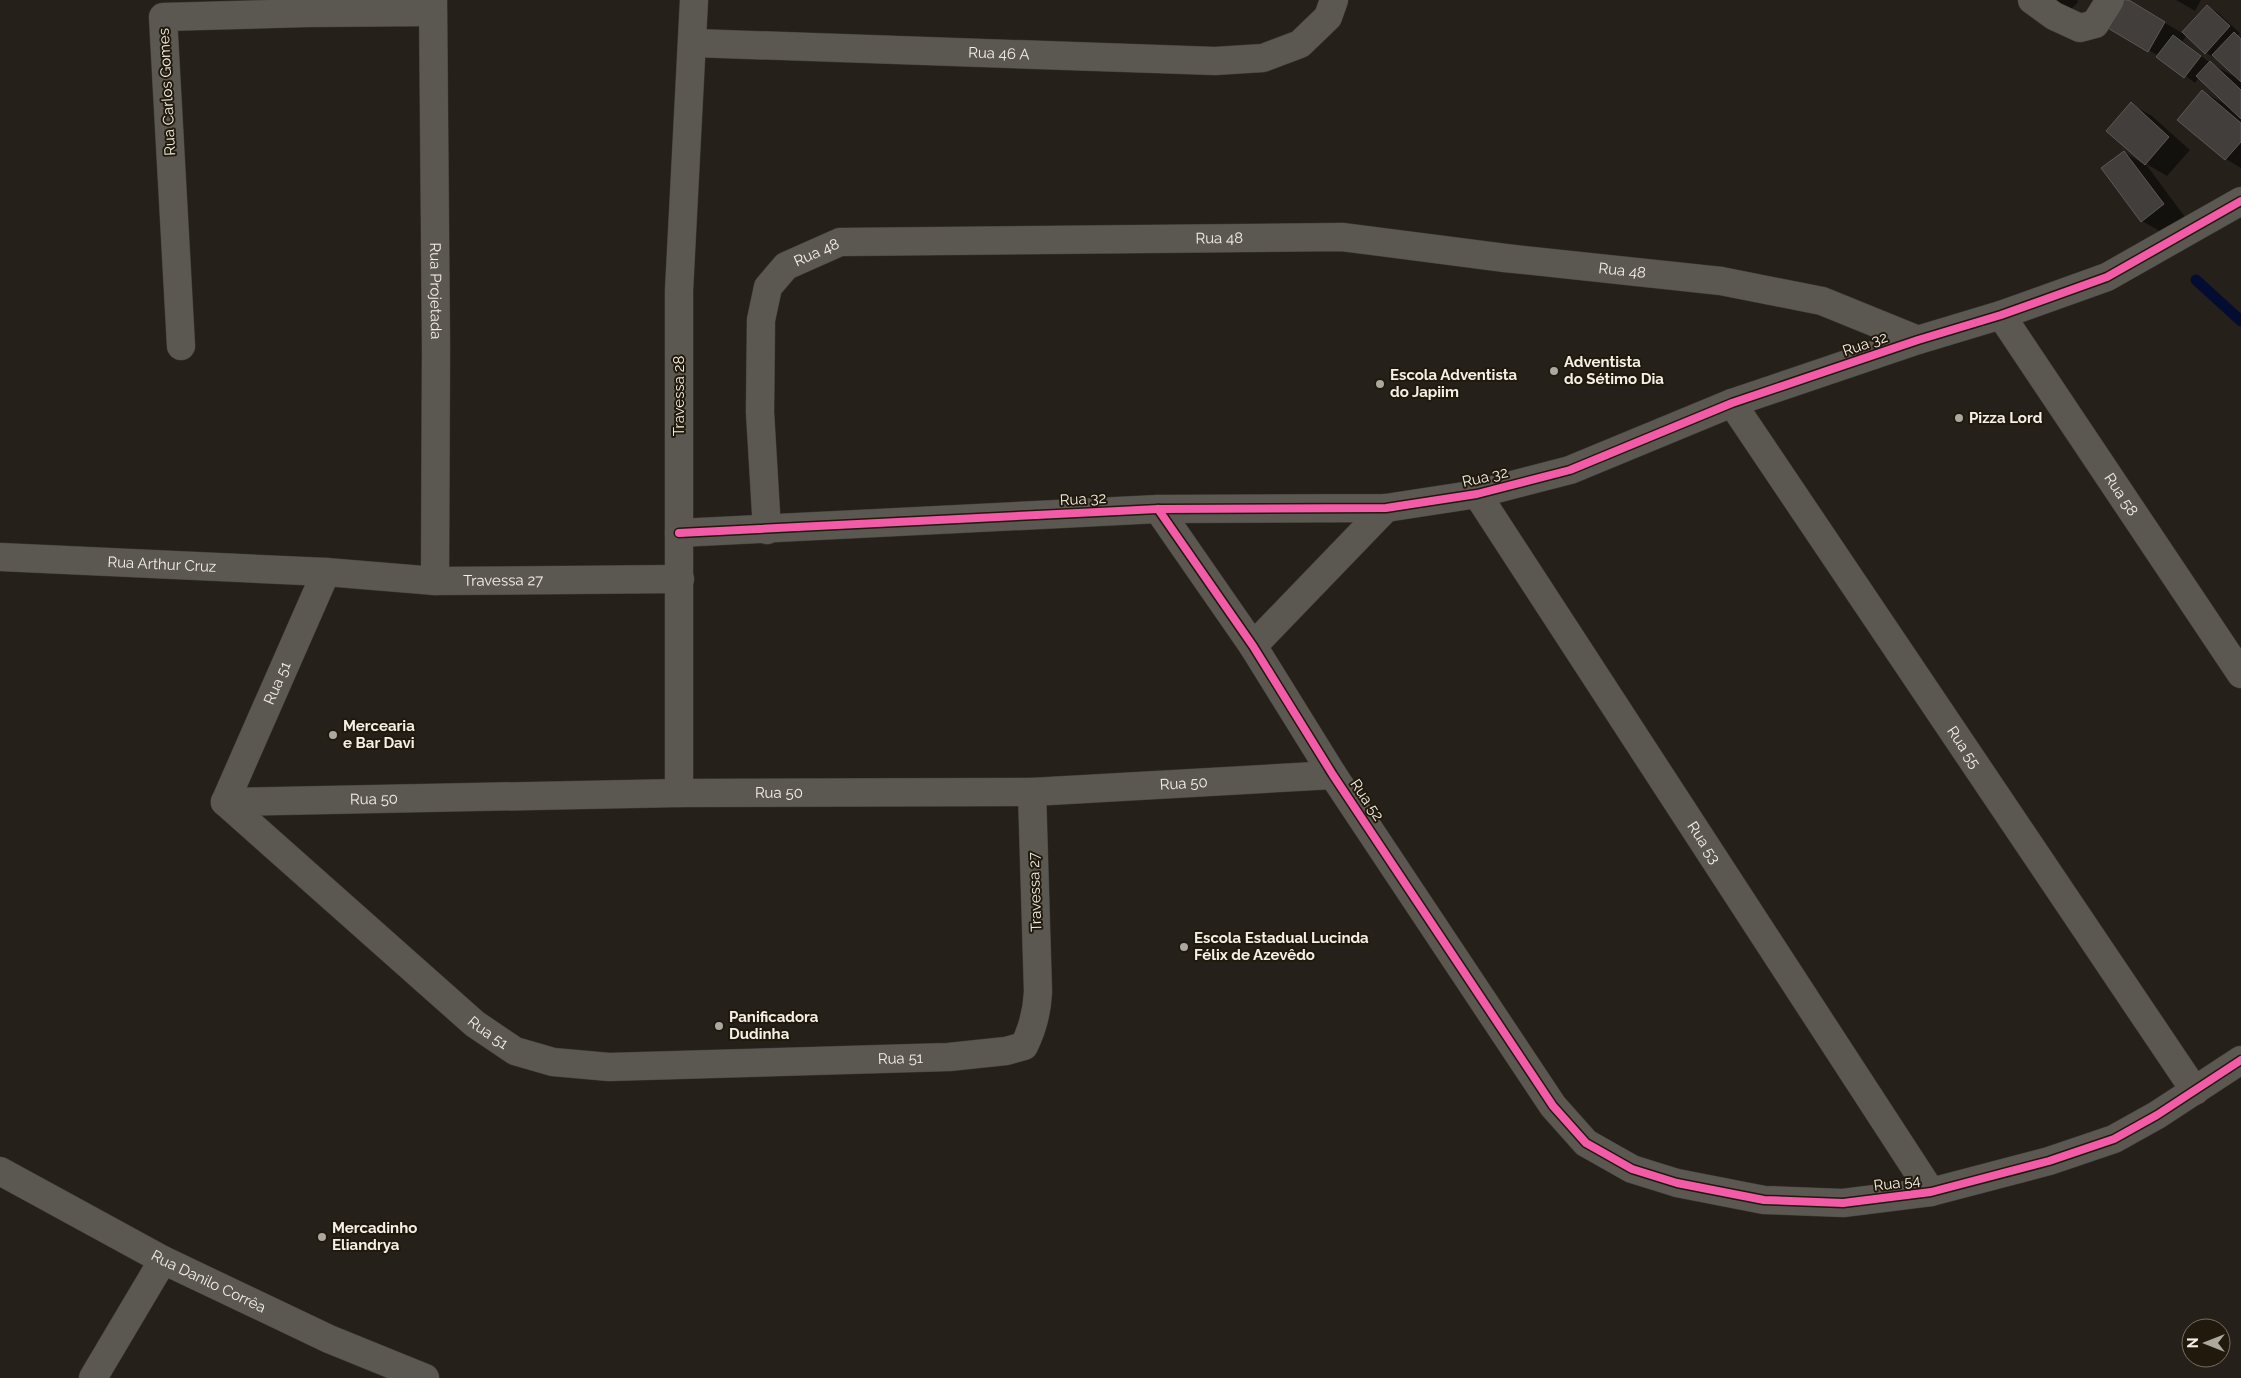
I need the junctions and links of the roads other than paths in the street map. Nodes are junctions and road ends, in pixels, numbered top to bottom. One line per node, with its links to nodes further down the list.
1 (694, 0): 7 (street, Travessa 28)
2 (1334, 0): 7 (street, Rua 46 A)
3 (2032, 0): 4 (street)
4 (2110, 0)
5 (433, 6): 6 (street, Rua Carlos Gomes); 21 (street, Rua Projetada)
6 (163, 9): 11 (street, Rua Carlos Gomes)
7 (694, 43): 17 (street, Travessa 28)
8 (2241, 201): 9 (street, Rua 32)
9 (2001, 315): 10 (street, Rua 32); 23 (street, Rua 58)
10 (1918, 340): 12 (street, Rua 32); 16 (street, Rua 48)
11 (182, 346)
12 (1732, 403): 13 (street, Rua 32); 30 (street, Rua 55)
13 (1477, 494): 14 (street, Rua 32); 33 (street, Rua 53)
14 (1386, 508): 15 (street, Rua 32); 22 (street)
15 (1158, 509): 16 (street, Rua 32); 22 (street, Rua 52)
16 (767, 530): 17 (street, Rua 32)
17 (679, 533): 20 (street, Travessa 28)
18 (0, 557): 19 (street, Rua Arthur Cruz)
19 (326, 572): 21 (street, Travessa 27); 27 (street, Rua 51)
20 (680, 579): 21 (street, Travessa 27); 26 (street, Travessa 28)
21 (435, 581)
22 (1253, 646): 24 (street, Rua 52)
23 (2241, 674)
24 (1333, 774): 25 (street, Rua 50); 31 (street, Rua 52)
25 (1032, 792): 26 (street, Rua 50); 28 (street, Travessa 27)
26 (679, 793): 27 (street, Rua 50)
27 (225, 802): 28 (street, Rua 51)
28 (1038, 992)
29 (2241, 1060): 30 (street, Rua 54)
30 (2195, 1091): 33 (street, Rua 54)
31 (1553, 1106): 33 (street, Rua 54)
32 (0, 1171): 34 (street, Rua Danilo Corrêa)
33 (1931, 1192)
34 (163, 1260): 35 (street); 36 (street, Rua Danilo Corrêa)
35 (94, 1378)
36 (425, 1378)

